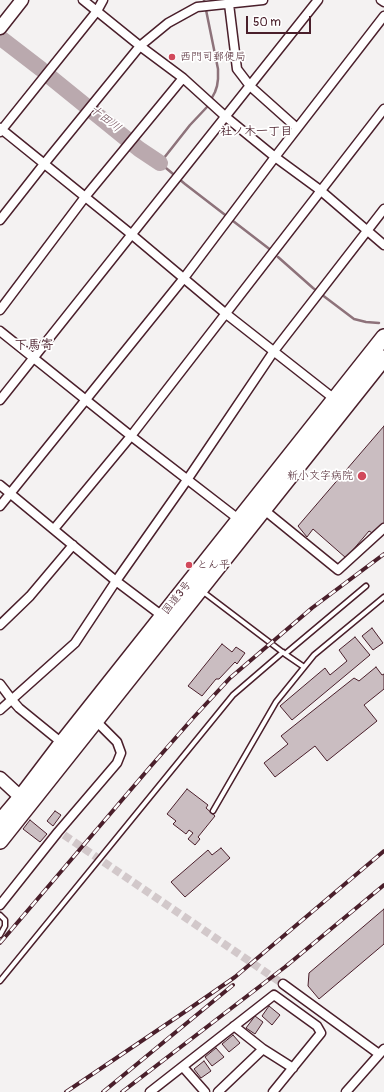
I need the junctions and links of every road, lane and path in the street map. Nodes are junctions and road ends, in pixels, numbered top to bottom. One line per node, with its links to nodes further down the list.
1 (22, 0): 11 (street)
2 (83, 0): 9 (street)
3 (103, 0): 9 (street)
4 (263, 0): 7 (street)
5 (318, 0): 14 (street)
6 (381, 0): 8 (street)
7 (229, 2): 12 (street); 14 (street)
8 (384, 2)
9 (97, 11): 12 (street); 18 (street)
10 (384, 16): 17 (street)
11 (0, 28)
12 (140, 46): 13 (street); 20 (street)
13 (183, 78): 16 (street); 22 (street)
14 (250, 86): 16 (street); 17 (street)
15 (384, 109): 21 (street)
16 (226, 117): 19 (street); 26 (street)
17 (297, 128): 19 (street)
18 (1, 130): 20 (street)
19 (275, 157): 21 (street); 28 (street)
20 (44, 164): 22 (street); 24 (street)
21 (320, 190): 25 (street); 30 (street)
22 (85, 197): 26 (street); 29 (street)
23 (384, 209): 25 (street)
24 (0, 220)
25 (368, 231): 27 (street); 33 (street)
26 (131, 234): 28 (street); 34 (street)
27 (384, 245)
28 (184, 278): 30 (street); 36 (street)
29 (0, 310)
30 (225, 313): 33 (street); 39 (street)
31 (0, 331): 34 (street)
32 (384, 337): 35 (highway, 国道3号)
33 (274, 351): 38 (street); 40 (street)
34 (34, 358): 36 (street); 37 (street)
35 (380, 360): 38 (highway, 国道3号)
36 (86, 399): 39 (street); 42 (street)
37 (0, 400)
38 (340, 403): 44 (highway, 国道3号); 45 (highway, 国道3号)
39 (131, 436): 40 (street); 47 (street)
40 (187, 480): 45 (street); 49 (street)
41 (0, 485): 42 (street)
42 (10, 494): 43 (street); 47 (street)
43 (0, 506)
44 (263, 509): 45 (highway, 国道3号); 46 (street)
45 (244, 523): 51 (highway, 国道3号); 53 (highway, 国道3号)
46 (384, 528)
47 (54, 529): 48 (street)
48 (74, 545): 49 (street); 54 (street)
49 (116, 580): 53 (street); 58 (street)
50 (366, 586): 55 (lane)
51 (200, 589): 53 (highway, 国道3号); 55 (lane)
52 (384, 598): 56 (lane)
53 (168, 620): 60 (highway, 国道3号)
54 (0, 625)
55 (284, 653): 56 (lane); 70 (lane)
56 (304, 667): 64 (lane)
57 (0, 684): 58 (street)
58 (12, 700): 59 (street); 61 (street)
59 (0, 710)
60 (91, 716): 61 (highway, 国道3号); 63 (highway, 国道3号); 67 (street)
61 (62, 743): 63 (highway, 国道3号)
62 (0, 778): 63 (street)
63 (24, 800): 65 (highway, 国道3号); 66 (highway, 国道3号)
64 (213, 811)
65 (0, 822)
66 (0, 841)
67 (0, 905)
68 (0, 915): 69 (lane)
69 (0, 935)
70 (0, 981)
71 (283, 984): 74 (street)
72 (234, 1026): 73 (street); 75 (street); 76 (street)
73 (263, 1048): 76 (street); 79 (street)
74 (382, 1052): 81 (street)
75 (183, 1067): 77 (street); 78 (street)
76 (293, 1068): 80 (street)
77 (150, 1092)
78 (205, 1092)
79 (218, 1092)
80 (273, 1092)
81 (346, 1092)

